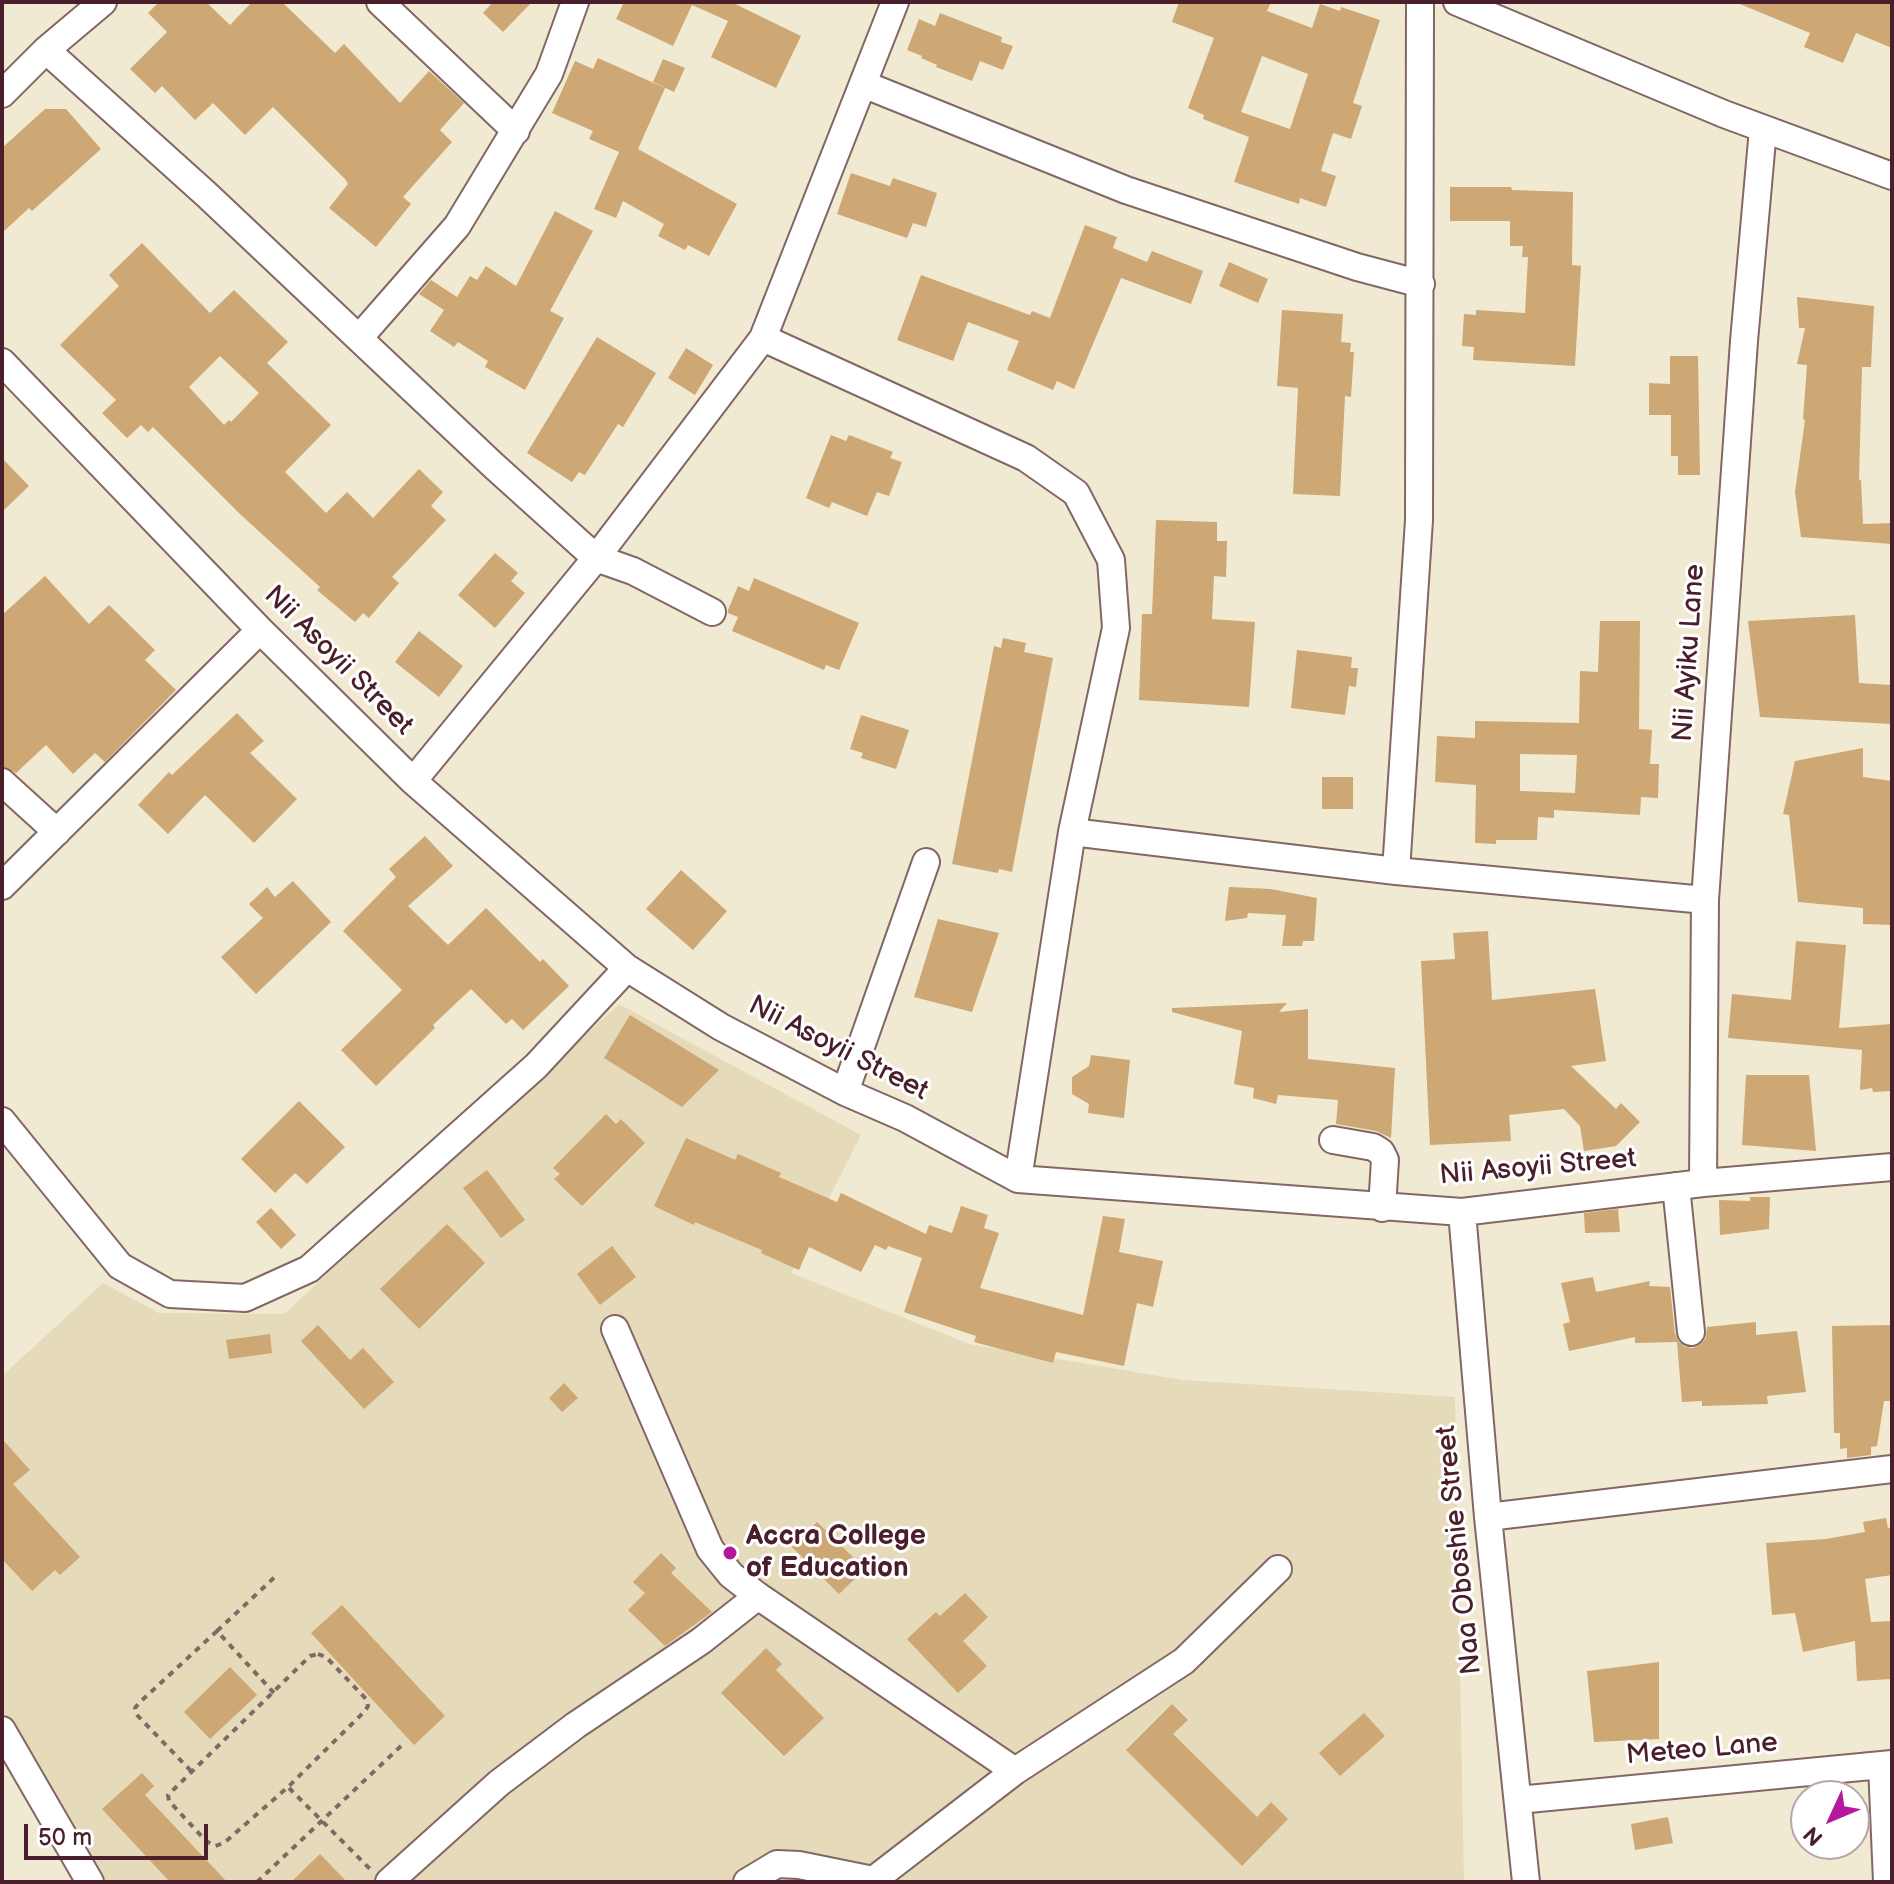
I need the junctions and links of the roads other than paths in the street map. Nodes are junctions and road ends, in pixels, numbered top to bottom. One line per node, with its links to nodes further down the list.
1 (103, 2): 7 (street)
2 (380, 2): 11 (street)
3 (575, 2): 11 (street)
4 (895, 2): 8 (street)
5 (1420, 2): 13 (street)
6 (1457, 2): 10 (street)
7 (46, 50): 9 (street); 14 (street)
8 (863, 84): 13 (street); 15 (street)
9 (2, 94)
10 (1763, 129): 12 (street); 27 (street, Nii Ayiku Lane)
11 (516, 131): 14 (street)
12 (1892, 176)
13 (1421, 284): 25 (street)
14 (359, 338): 17 (street)
15 (763, 338): 17 (street); 23 (street)
16 (2, 362): 19 (street, Nii Asoyii Street)
17 (596, 558): 18 (street); 20 (street)
18 (712, 612)
19 (260, 630): 20 (street, Nii Asoyii Street); 22 (street)
20 (413, 781): 28 (street, Nii Asoyii Street)
21 (2, 782): 22 (street)
22 (57, 832): 26 (street)
23 (1072, 832): 25 (street); 33 (street)
24 (926, 862): 29 (street)
25 (1396, 871): 27 (street)
26 (2, 886)
27 (1705, 900): 34 (street, Nii Ayiku Lane)
28 (627, 968): 29 (street, Nii Asoyii Street); 30 (street)
29 (845, 1092): 33 (street, Nii Asoyii Street)
30 (2, 1121)
31 (1333, 1140): 36 (street)
32 (1892, 1167): 34 (street, Nii Asoyii Street)
33 (1018, 1179): 36 (street, Nii Asoyii Street)
34 (1703, 1183): 35 (street, Nii Asoyii Street)
35 (1676, 1186): 37 (street, Nii Asoyii Street); 39 (street)
36 (1382, 1208): 37 (street, Nii Asoyii Street)
37 (1462, 1212): 41 (street, Naa Oboshie Street)
38 (615, 1329): 43 (street)
39 (1691, 1332)
40 (1892, 1469): 41 (street)
41 (1488, 1517): 47 (street, Naa Oboshie Street)
42 (1278, 1569): 46 (street)
43 (758, 1596): 46 (street); 48 (street)
44 (2, 1730): 50 (street)
45 (1887, 1764): 47 (street, Meteo Lane); 53 (street)
46 (1015, 1771): 49 (street)
47 (1518, 1800): 52 (street, Naa Oboshie Street)
48 (381, 1877)
49 (872, 1881): 51 (street)
50 (90, 1882)
51 (747, 1882)
52 (1526, 1882)
53 (1887, 1882)

